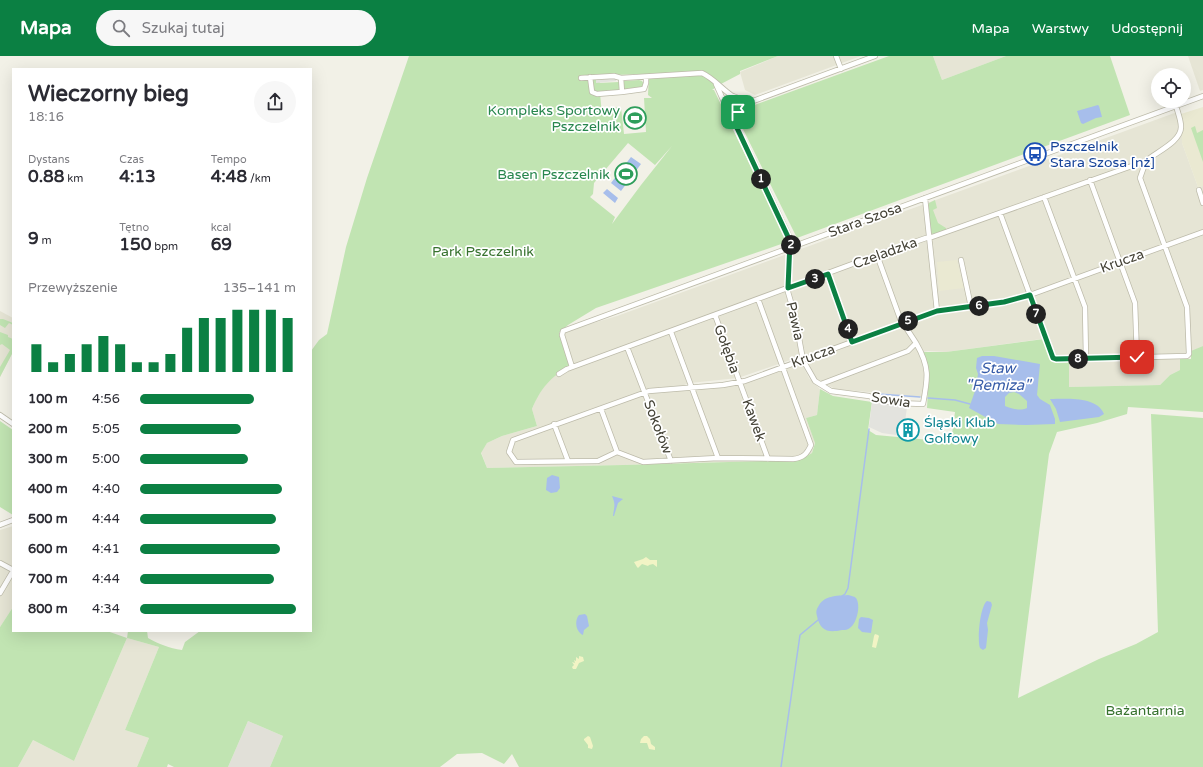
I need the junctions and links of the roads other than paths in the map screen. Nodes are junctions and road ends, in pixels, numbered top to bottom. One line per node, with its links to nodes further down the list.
1 (836, 56): 3 (street)
2 (875, 56): 3 (street)
3 (841, 69): 14 (street)
4 (590, 77): 6 (street); 7 (street); 9 (street)
5 (646, 77): 7 (street); 8 (street); 9 (street)
6 (581, 78)
7 (621, 78): 9 (street)
8 (716, 84): 11 (street); 13 (street)
9 (622, 92)
10 (1203, 96): 12 (street, Stara Szosa)
11 (733, 97): 13 (street); 14 (street)
12 (1191, 100)
13 (725, 104): 17 (street)
14 (741, 107): 17 (street); 18 (street)
15 (1171, 108): 23 (street, Stara Szosa)
16 (1177, 108): 19 (street, Czeladzka)
17 (727, 110): 18 (street)
18 (737, 128): 29 (street, Pawia)
19 (1146, 160): 20 (street, Czeladzka); 28 (street)
20 (1090, 180): 22 (street, Czeladzka); 32 (street)
21 (1199, 190): 24 (street)
22 (1044, 197): 25 (street, Czeladzka); 34 (street)
23 (925, 198): 27 (street); 29 (street, Stara Szosa)
24 (1203, 203)
25 (1000, 213): 27 (street, Czeladzka); 36 (street)
26 (1203, 232): 28 (street, Krucza)
27 (929, 238): 30 (street, Czeladzka); 39 (street)
28 (1164, 246): 32 (street, Krucza); 46 (street)
29 (791, 247): 35 (street, Pawia); 49 (street, Stara Szosa)
30 (877, 255): 33 (street, Czeladzka); 41 (street, Sowia)
31 (960, 260): 38 (street)
32 (1120, 262): 34 (street, Krucza); 46 (street)
33 (828, 274): 35 (street, Czeladzka); 43 (street)
34 (1074, 279): 36 (street, Krucza); 47 (street)
35 (788, 288): 37 (street, Czeladzka); 48 (street, Pawia)
36 (1030, 295): 38 (street, Krucza); 47 (street)
37 (758, 299): 40 (street, Czeladzka); 50 (street)
38 (972, 307): 39 (street, Krucza)
39 (937, 311): 41 (street, Krucza)
40 (715, 315): 42 (street, Czeladzka); 52 (street, Gołębia)
41 (903, 323): 43 (street, Krucza); 44 (street, Sowia)
42 (671, 332): 45 (street, Czeladzka); 54 (street)
43 (852, 342): 48 (street, Krucza)
44 (916, 342): 53 (street); 53 (street, Sowia)
45 (628, 347): 49 (street, Czeladzka); 55 (street, Sokołów)
46 (1137, 357): 47 (street)
47 (1086, 358)
48 (802, 360): 50 (street, Krucza); 53 (street, Sowia)
49 (572, 367): 51 (street, Czeladzka)
50 (783, 367): 52 (street, Krucza); 62 (street)
51 (559, 374)
52 (740, 382): 54 (street, Krucza); 62 (street, Kawek)
53 (821, 384)
54 (692, 387): 55 (street, Krucza); 61 (street)
55 (645, 393): 56 (street, Krucza); 64 (street, Sokołów)
56 (601, 409): 59 (street, Krucza); 60 (street)
57 (0, 415): 58 (street)
58 (12, 423)
59 (554, 424): 63 (street); 63 (street, Krucza)
60 (617, 452): 63 (street); 64 (street)
61 (718, 458): 62 (street); 64 (street)
62 (768, 458)
63 (568, 461)
64 (671, 461)
65 (12, 520): 66 (street)
66 (0, 524)
67 (0, 563): 68 (street)
68 (12, 570)
69 (12, 573): 70 (street)
70 (0, 593)

